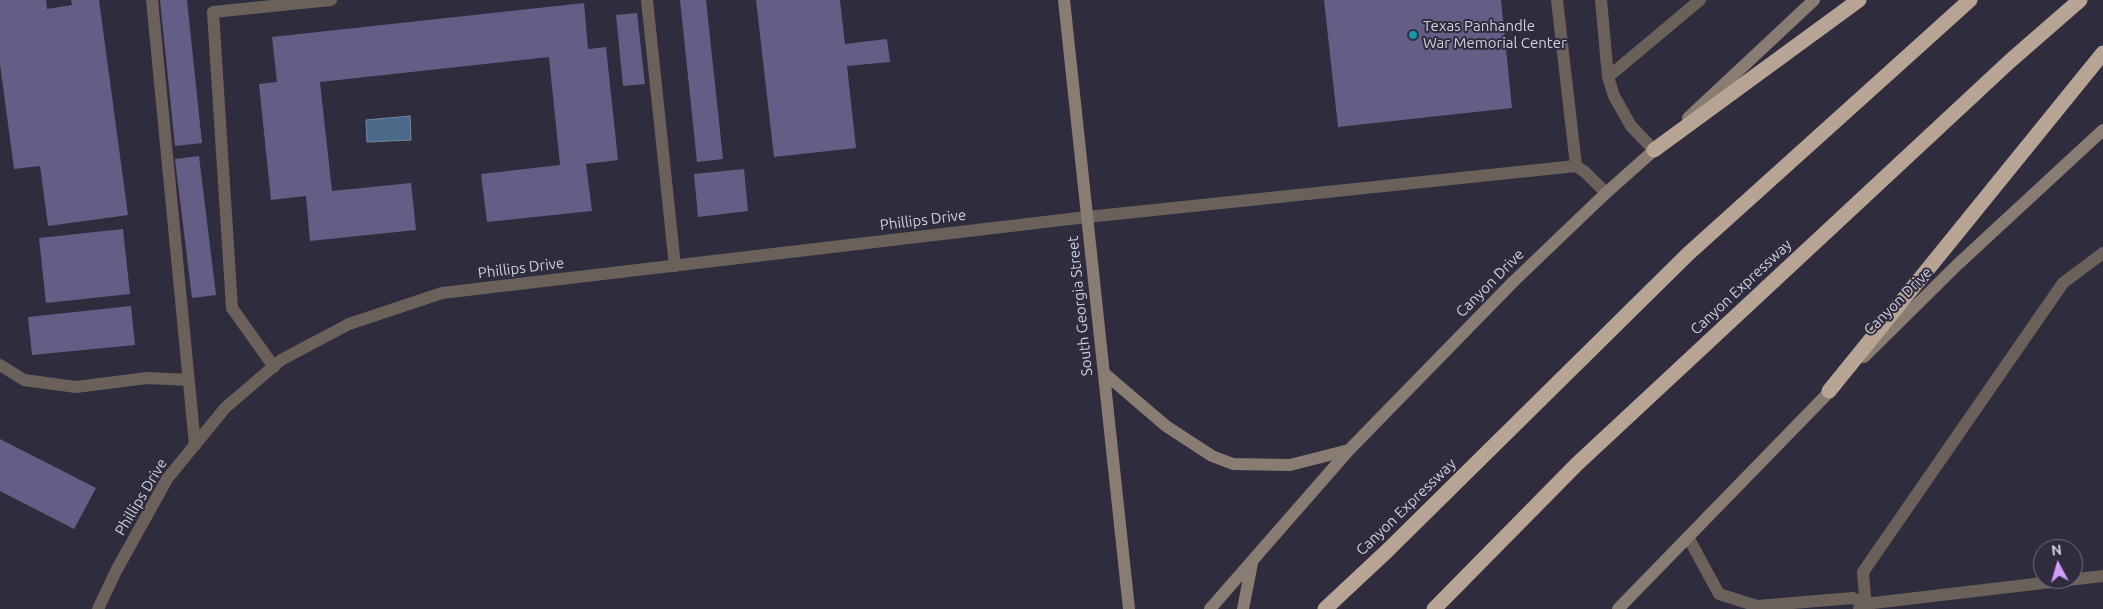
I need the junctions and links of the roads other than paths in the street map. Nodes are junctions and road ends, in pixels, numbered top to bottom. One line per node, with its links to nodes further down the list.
1 (152, 0): 24 (street)
2 (332, 0): 22 (street)
3 (647, 0): 20 (street)
4 (1064, 0): 18 (main road, South Georgia Street)
5 (1556, 0): 16 (street)
6 (1600, 0): 13 (street)
7 (1700, 0): 13 (street)
8 (1814, 0): 15 (main road, Canyon Drive)
9 (1859, 0): 15 (highway)
10 (1970, 0): 36 (highway, Canyon Expressway)
11 (2080, 0): 37 (highway, Canyon Expressway)
12 (2103, 52): 25 (highway)
13 (1608, 77): 15 (street)
14 (2103, 130): 25 (main road, Canyon Drive)
15 (1654, 150): 17 (main road, Canyon Drive)
16 (1576, 166): 17 (street); 18 (street, Phillips Drive)
17 (1606, 193): 27 (main road, Canyon Drive)
18 (1087, 217): 20 (street, Phillips Drive); 23 (main road, South Georgia Street)
19 (2103, 253): 31 (street)
20 (675, 266): 22 (street, Phillips Drive)
21 (0, 365): 24 (street)
22 (274, 367): 26 (street, Phillips Drive)
23 (1104, 373): 27 (main road); 33 (main road, South Georgia Street)
24 (189, 380): 26 (street)
25 (1829, 391): 28 (main road, Canyon Drive)
26 (195, 445): 32 (street, Phillips Drive)
27 (1349, 450): 29 (main road, Canyon Drive)
28 (1688, 537): 31 (street); 38 (main road, Canyon Drive)
29 (1252, 560): 34 (main road, Canyon Drive); 35 (main road)
30 (2103, 576): 31 (street)
31 (1864, 607)
32 (98, 609)
33 (1129, 609)
34 (1210, 609)
35 (1243, 609)
36 (1326, 609)
37 (1434, 609)
38 (1618, 609)

